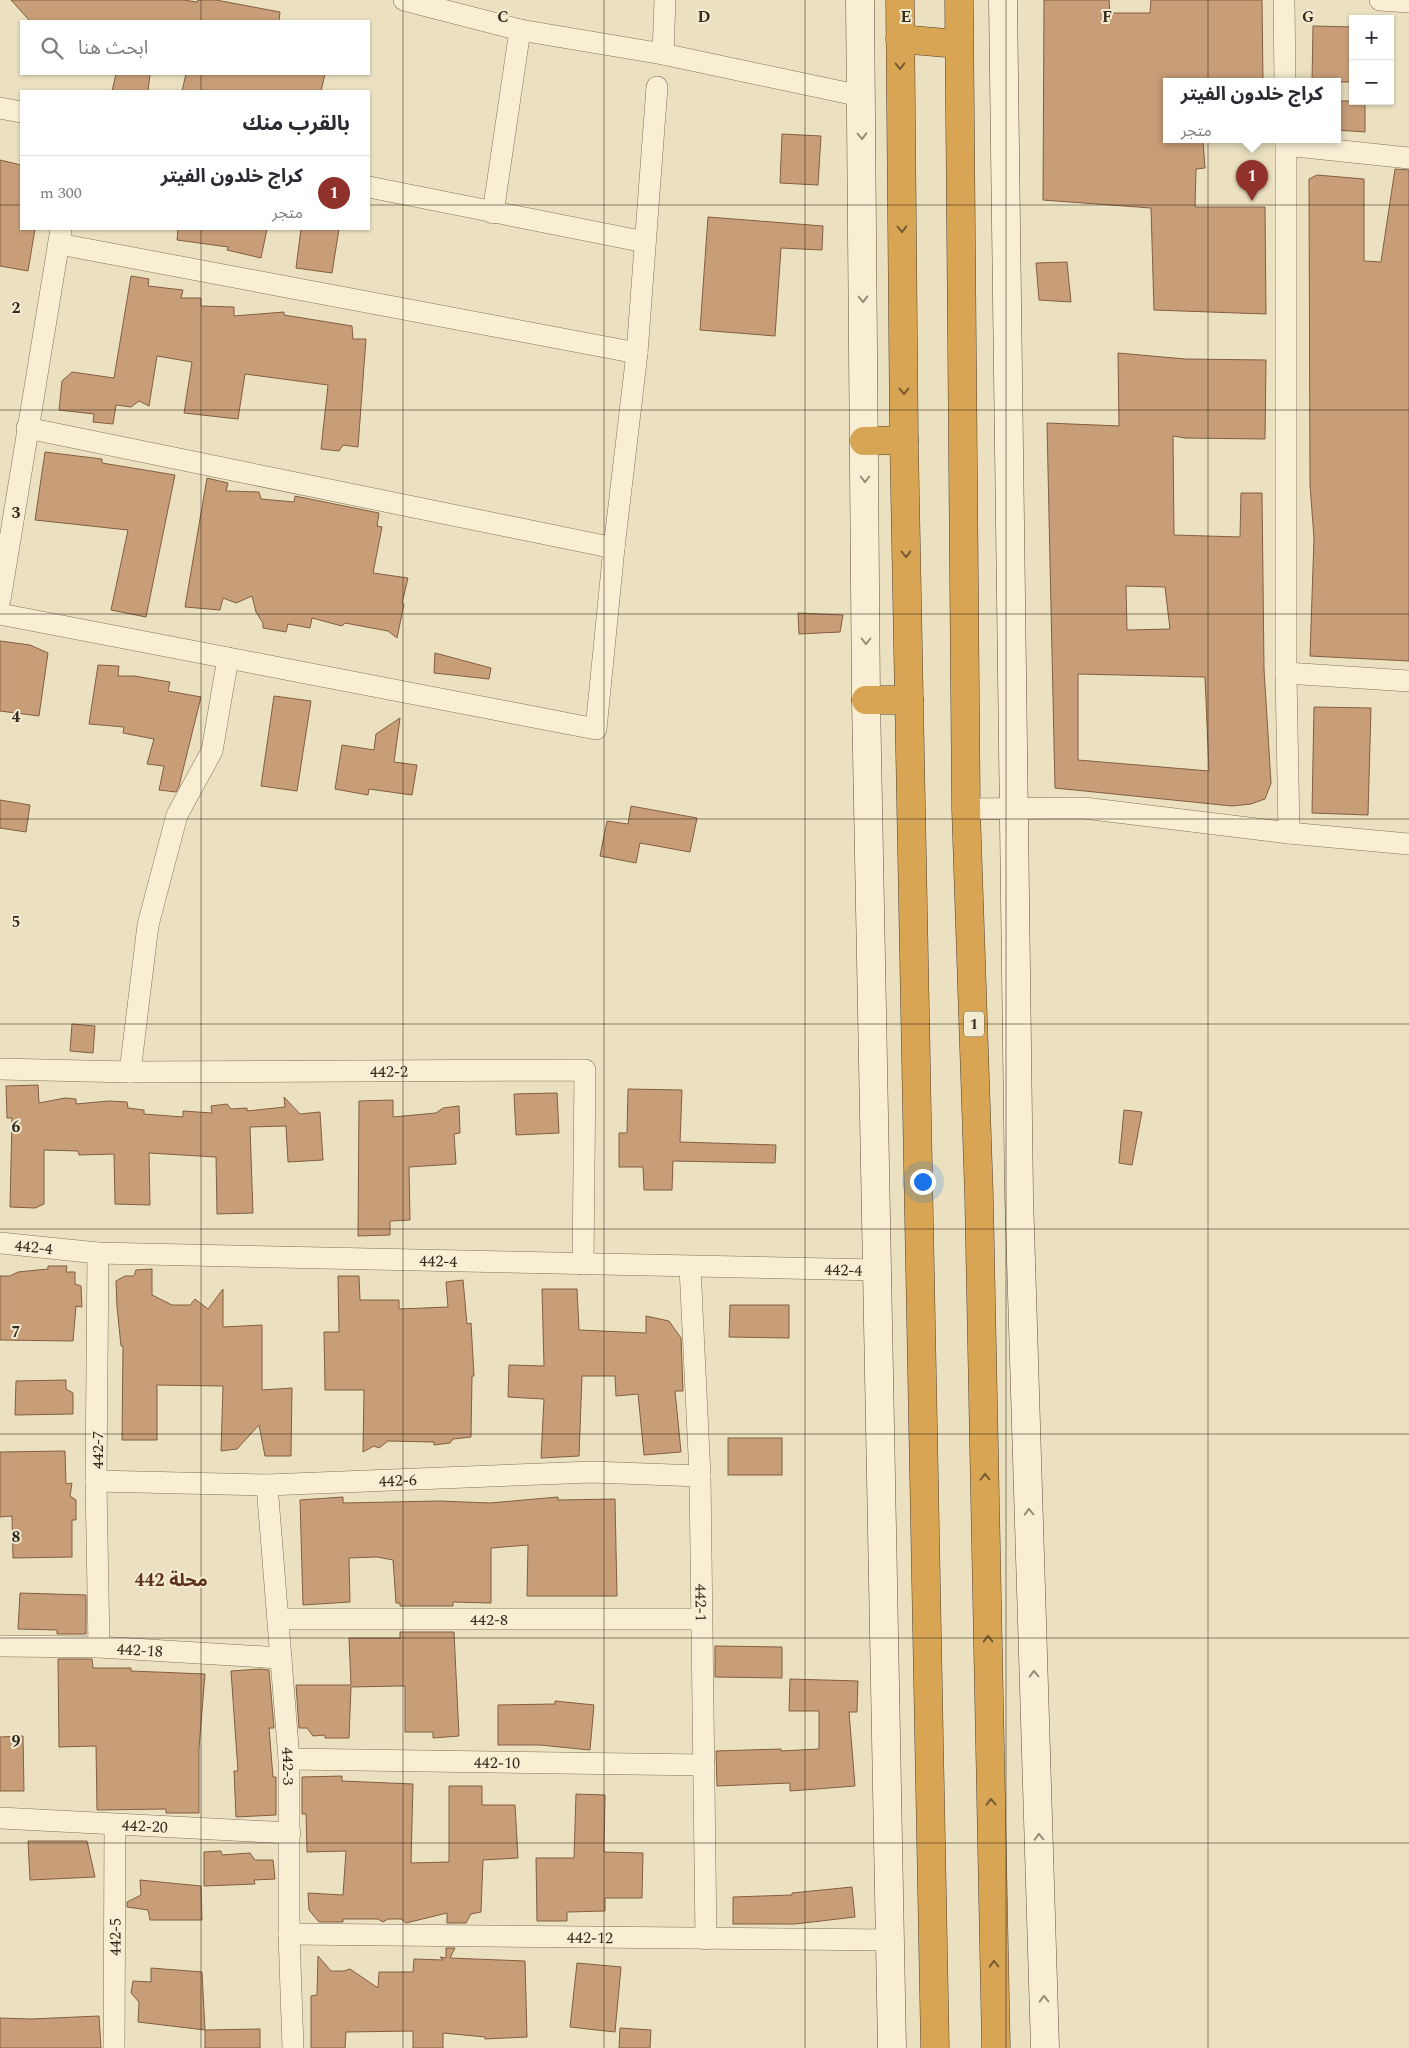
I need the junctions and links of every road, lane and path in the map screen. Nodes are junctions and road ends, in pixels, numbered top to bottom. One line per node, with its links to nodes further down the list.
1 (404, 0): 10 (street)
2 (665, 0): 14 (street)
3 (860, 0): 17 (main road)
4 (900, 0): 12 (highway)
5 (959, 0): 13 (highway, 1)
6 (1002, 0): 39 (main road)
7 (1284, 0): 15 (street)
8 (1380, 0): 9 (street)
9 (1409, 2)
10 (466, 9): 11 (street)
11 (520, 30): 14 (street); 24 (street)
12 (900, 39): 13 (highway); 30 (highway, one-way to 30)
13 (958, 44): 40 (highway, 1)
14 (663, 54): 17 (street)
15 (1285, 78)
16 (657, 88): 26 (street)
17 (861, 96): 29 (main road, one-way to 29)
18 (0, 108): 19 (street)
19 (20, 112)
20 (1286, 143): 35 (street)
21 (1294, 143): 22 (street)
22 (1409, 158)
23 (370, 187): 24 (street)
24 (493, 213): 26 (street)
25 (60, 236): 27 (street); 28 (street)
26 (645, 242): 27 (street)
27 (637, 354): 31 (street)
28 (27, 428): 31 (street); 32 (street)
29 (864, 440): 30 (highway); 37 (main road, one-way to 37)
30 (904, 440): 38 (highway, one-way to 38)
31 (614, 548): 34 (street)
32 (0, 600)
33 (0, 614): 34 (street)
34 (228, 658): 44 (street)
35 (1286, 673): 36 (street); 41 (street)
36 (1409, 681)
37 (866, 700): 38 (highway); 49 (main road)
38 (909, 700): 69 (highway)
39 (1012, 807): 40 (street); 41 (street); 71 (main road, one-way to 39)
40 (966, 809): 70 (highway, 1, one-way to 40)
41 (1289, 833): 42 (street)
42 (1409, 844)
43 (0, 1070): 44 (street, 442-2)
44 (130, 1072): 47 (street, 442-2)
45 (0, 1243): 46 (street, 442-4)
46 (98, 1253): 47 (street, 442-4); 51 (street, 442-7)
47 (583, 1264): 48 (street, 442-4)
48 (690, 1267): 49 (street, 442-4); 50 (street, 442-1)
49 (876, 1270): 65 (main road)
50 (700, 1476): 52 (street, 442-6); 54 (street, 442-1)
51 (96, 1481): 52 (street, 442-6); 56 (street, 442-7)
52 (267, 1485): 53 (street, 442-3)
53 (278, 1619): 54 (street, 442-8); 57 (street, 442-3)
54 (701, 1619): 59 (street, 442-1)
55 (0, 1646): 56 (street, 442-18)
56 (99, 1647): 57 (street, 442-18)
57 (281, 1658): 58 (street, 442-3)
58 (289, 1759): 59 (street, 442-10); 62 (street, 442-3)
59 (704, 1765): 64 (street, 442-1)
60 (0, 1818): 61 (street, 442-20)
61 (115, 1825): 62 (street, 442-20); 66 (street, 442-5)
62 (290, 1833): 63 (street, 442-3)
63 (289, 1934): 64 (street, 442-12); 67 (street, 442-3)
64 (706, 1939): 65 (street, 442-12)
65 (890, 1940): 68 (main road)
66 (114, 2048)
67 (293, 2048)
68 (892, 2048)
69 (935, 2048)
70 (996, 2048)
71 (1045, 2048)

